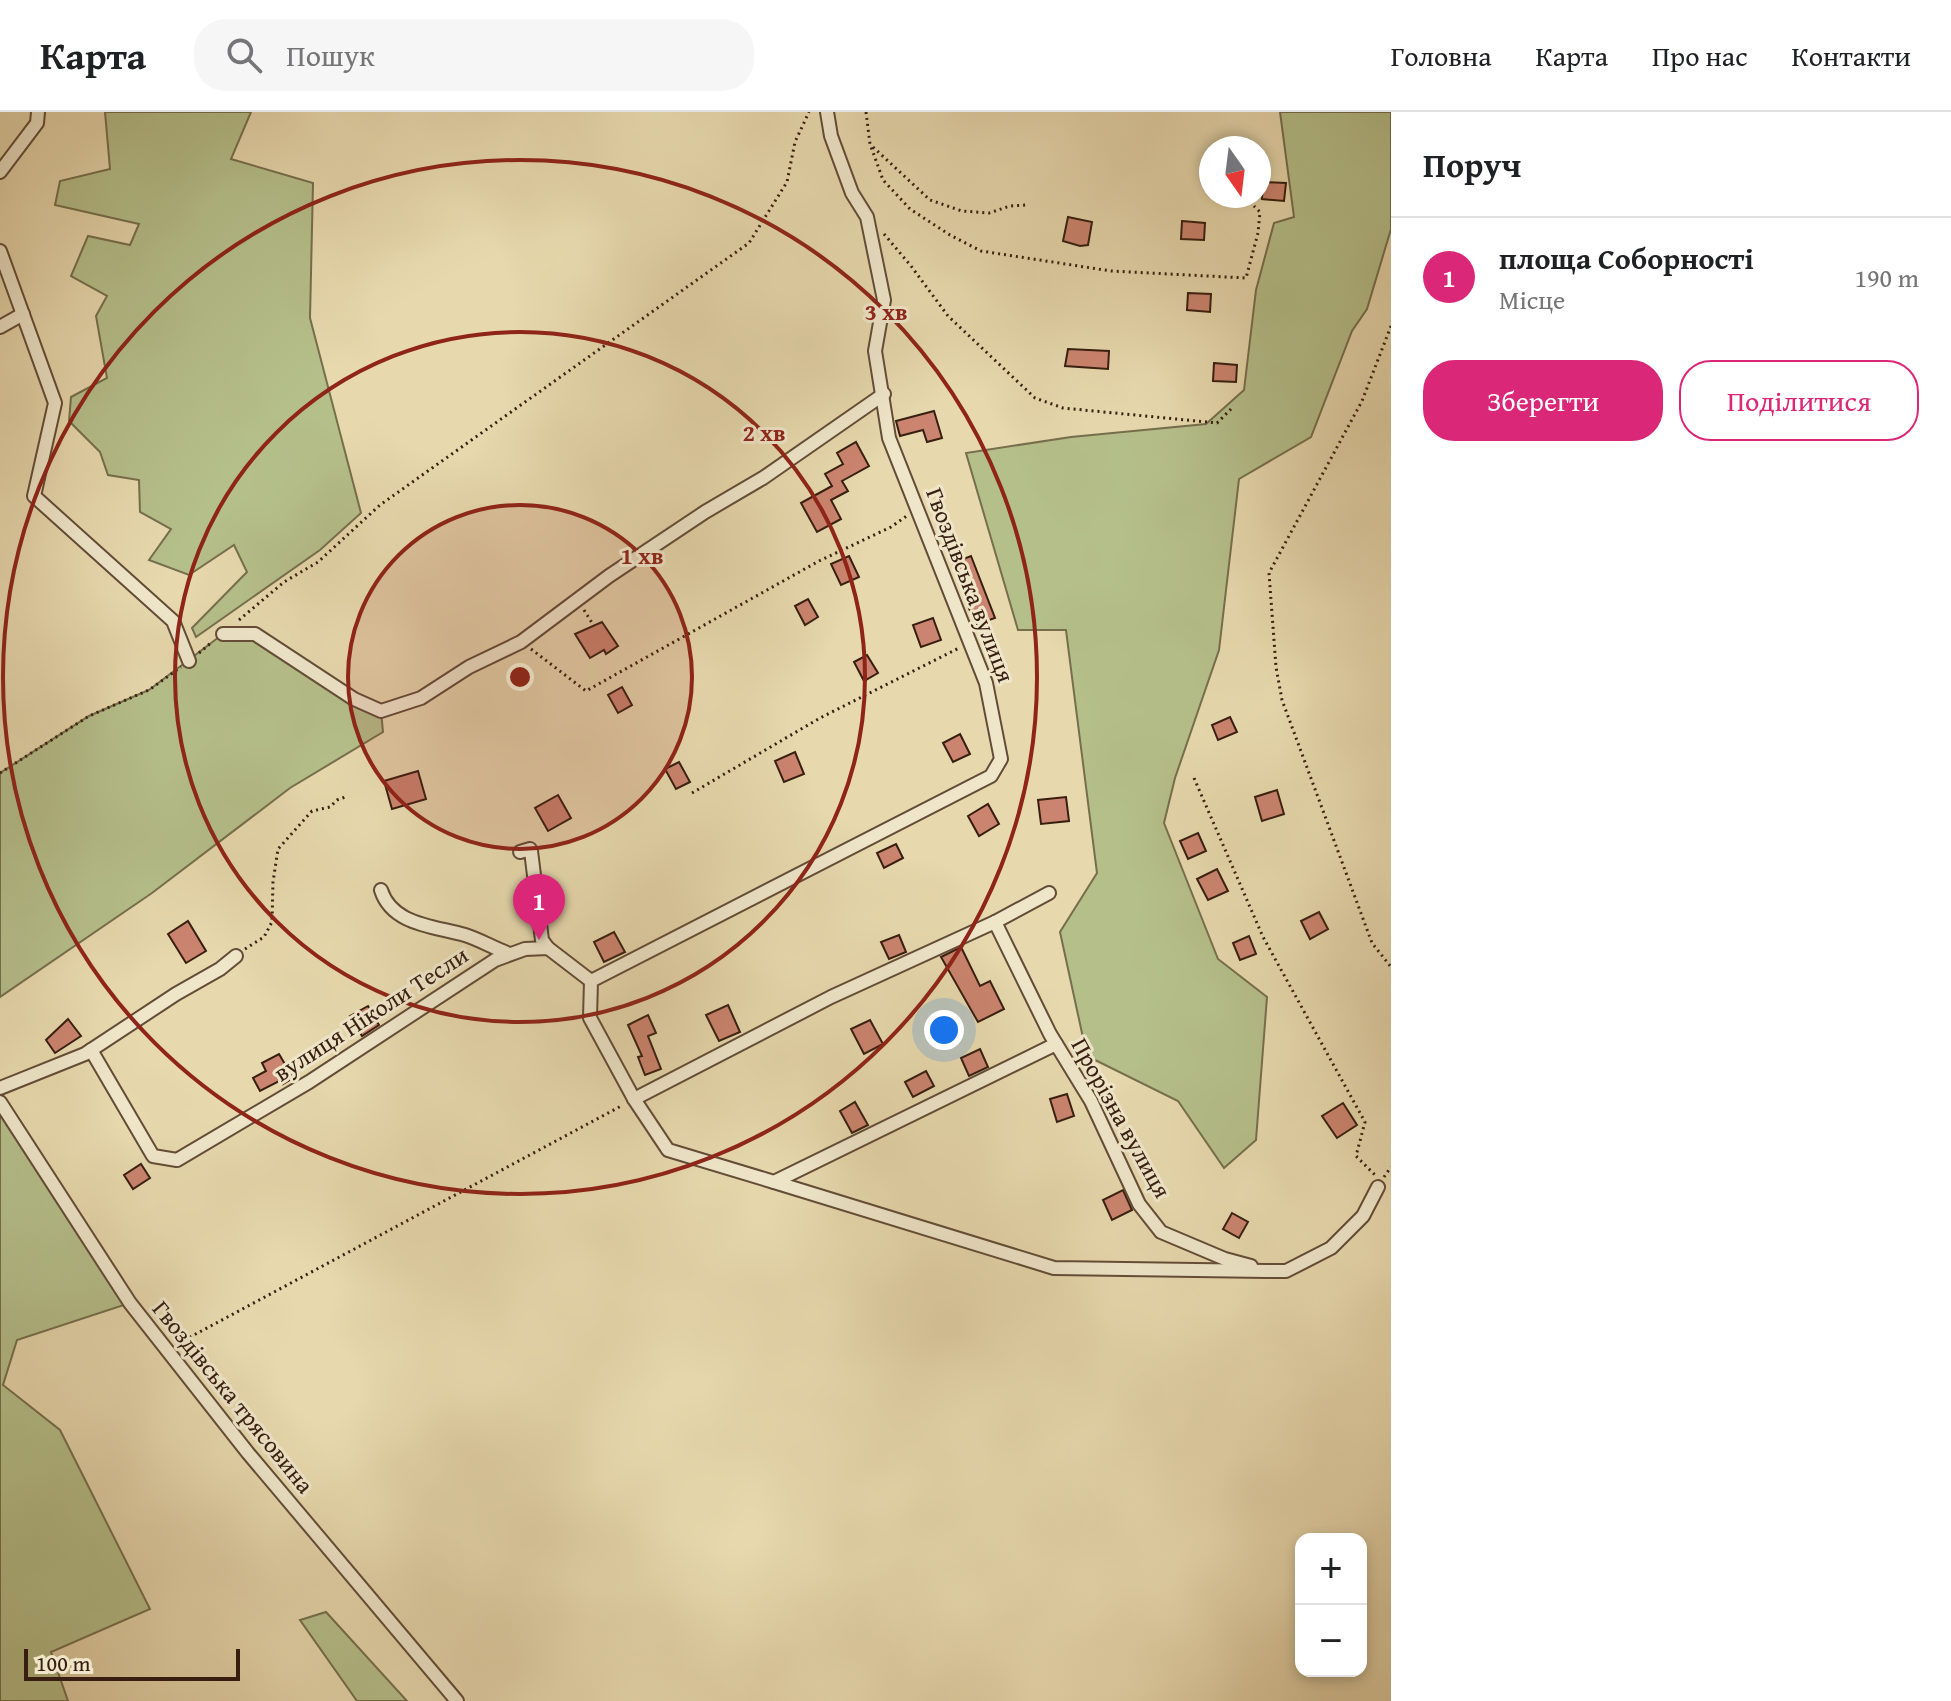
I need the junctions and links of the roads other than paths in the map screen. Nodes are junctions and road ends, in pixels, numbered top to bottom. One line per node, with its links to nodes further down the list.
1 (38, 112): 3 (street)
2 (827, 112): 7 (street, Гвоздівська вулиця)
3 (0, 172)
4 (0, 251): 5 (street)
5 (23, 314): 6 (street); 9 (street)
6 (0, 327)
7 (884, 394): 8 (street); 17 (street, Гвоздівська вулиця)
8 (223, 634)
9 (189, 661)
10 (525, 851): 14 (street)
11 (381, 890): 15 (street)
12 (1049, 893): 13 (street)
13 (995, 922): 18 (street, Прорізна вулиця); 21 (street)
14 (548, 948): 15 (street, вулиця Ніколи Тесли); 17 (street)
15 (510, 954): 19 (street, вулиця Ніколи Тесли)
16 (236, 956): 19 (street)
17 (591, 983): 21 (street)
18 (1056, 1044): 23 (street); 25 (street, Прорізна вулиця)
19 (91, 1050): 20 (street)
20 (0, 1088)
21 (634, 1099): 23 (street)
22 (0, 1102): 26 (street, Гвоздівська трясовина)
23 (774, 1182): 25 (street)
24 (1378, 1187): 25 (street)
25 (1267, 1271)
26 (457, 1701)

